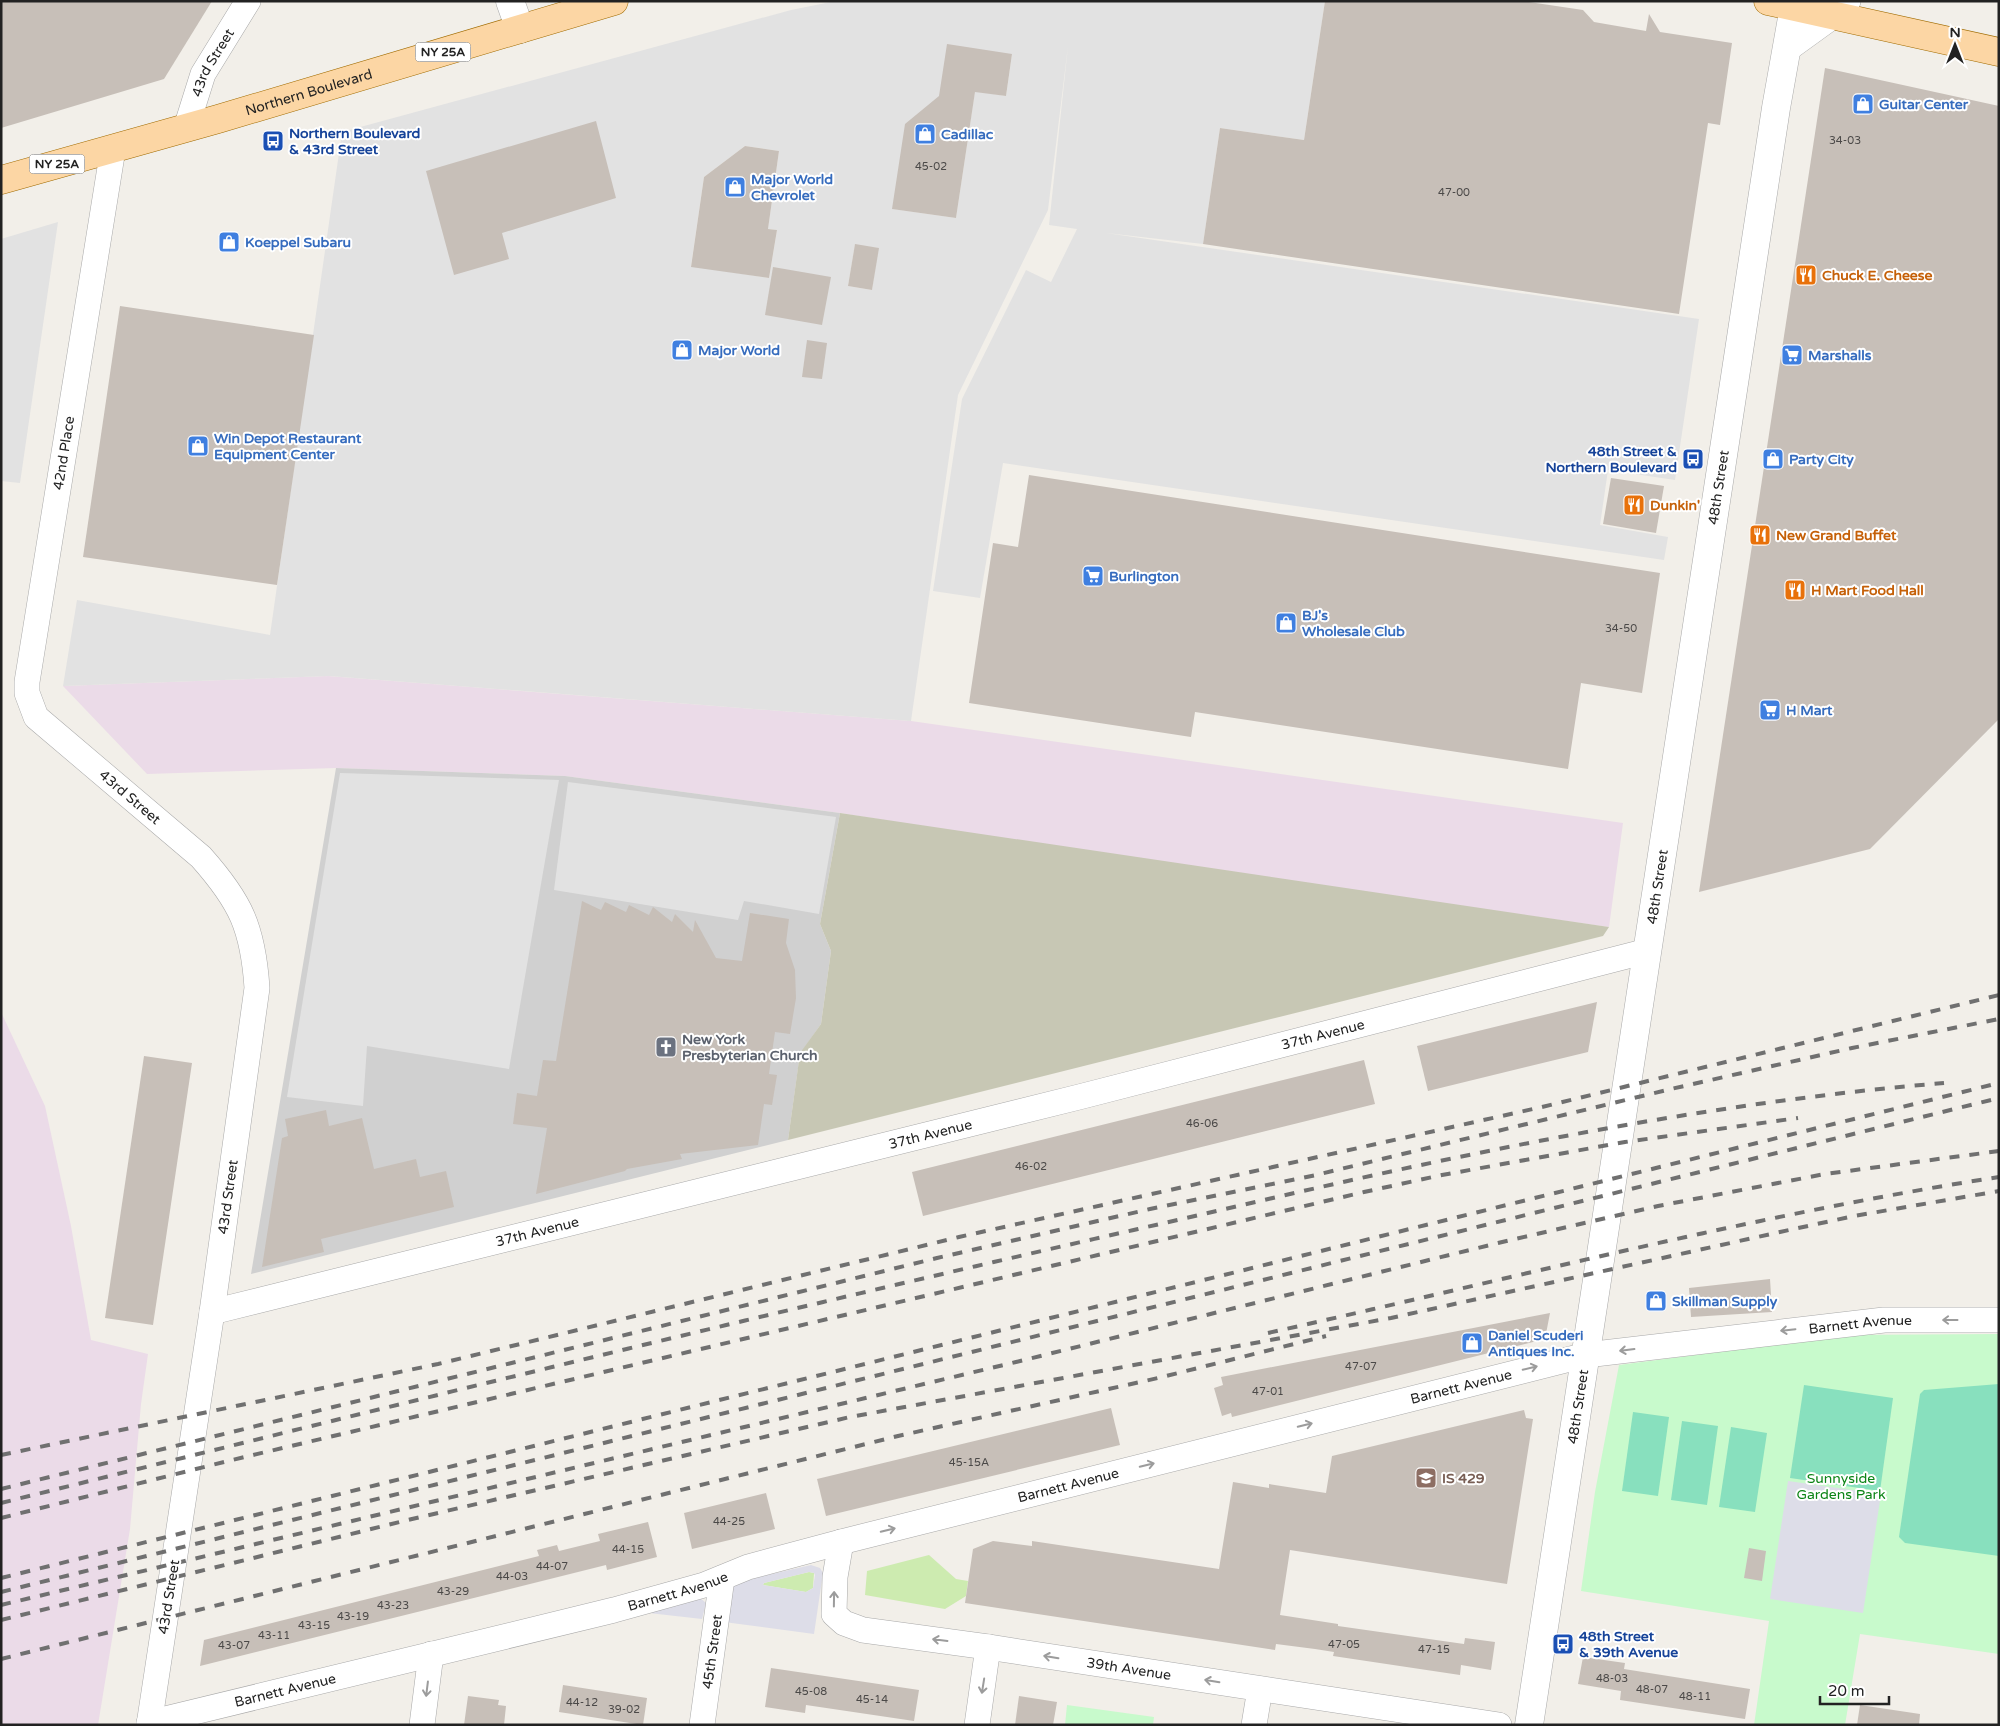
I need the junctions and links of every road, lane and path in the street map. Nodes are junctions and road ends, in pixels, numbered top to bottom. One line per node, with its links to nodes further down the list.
1 (248, 1): 9 (street, 43rd Street)
2 (510, 1): 6 (street)
3 (612, 2): 6 (main road, Northern Boulevard / NY 25A)
4 (1786, 3): 5 (main road); 7 (street, 48th Street)
5 (1841, 9): 7 (street); 8 (main road)
6 (520, 29): 9 (main road, Northern Boulevard / NY 25A)
7 (1786, 50): 13 (street, 48th Street)
8 (1999, 52)
9 (186, 128): 10 (main road, Northern Boulevard / NY 25A)
10 (113, 149): 11 (main road, Northern Boulevard / NY 25A); 12 (street, 42nd Place)
11 (1, 180)
12 (66, 743): 14 (street, 43rd Street)
13 (1647, 951): 14 (street, 37th Avenue); 16 (street, 48th Street)
14 (212, 1312): 22 (street, 43rd Street)
15 (1999, 1320): 16 (street, Barnett Avenue, one-way to 16)
16 (1586, 1355): 17 (street, Barnett Avenue, one-way to 16); 28 (street, 48th Street)
17 (841, 1542): 18 (street, Barnett Avenue); 19 (street, 39th Avenue, one-way to 17)
18 (722, 1578): 20 (street, Barnett Avenue); 24 (street, 45th Street)
19 (988, 1647): 21 (street, 39th Avenue, one-way to 19); 25 (street, one-way to 25)
20 (431, 1654): 22 (street, Barnett Avenue); 23 (street, one-way to 23)
21 (1260, 1688): 26 (street); 27 (street, 39th Avenue)
22 (149, 1724)
23 (422, 1725)
24 (702, 1725)
25 (977, 1725)
26 (1254, 1725)
27 (1499, 1725)
28 (1529, 1725)

